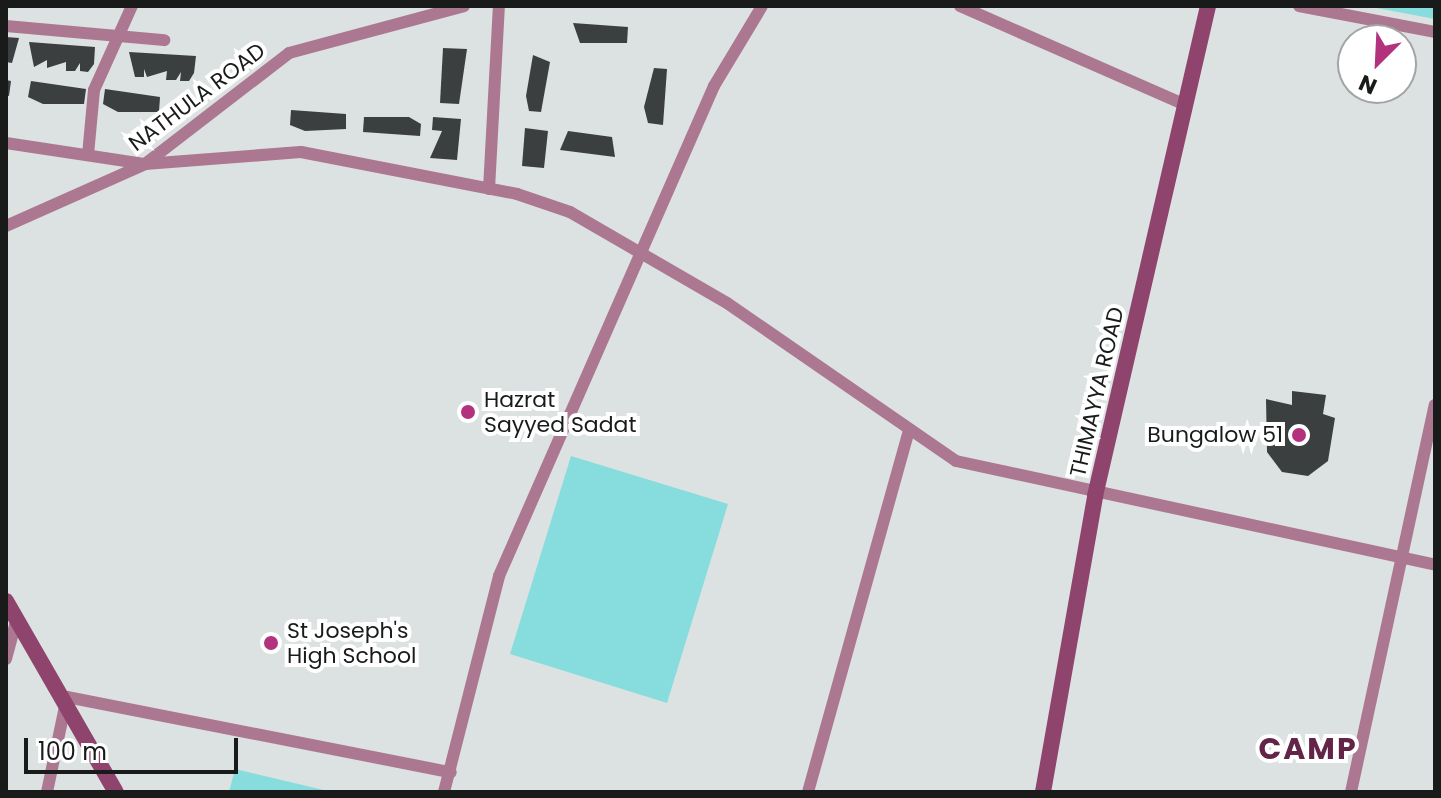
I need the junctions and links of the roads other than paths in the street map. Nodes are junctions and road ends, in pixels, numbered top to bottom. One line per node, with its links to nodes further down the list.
1 (132, 6): 10 (street)
2 (464, 6): 15 (street, NATHULA ROAD)
3 (499, 6): 16 (street)
4 (762, 6): 18 (street)
5 (960, 6): 12 (street)
6 (1208, 6): 12 (street, THIMAYYA ROAD)
7 (1299, 6): 9 (street)
8 (6, 26): 10 (street)
9 (1435, 32)
10 (122, 37): 11 (street); 14 (street)
11 (164, 40)
12 (1186, 105): 21 (street, THIMAYYA ROAD)
13 (6, 143): 14 (street)
14 (88, 155): 15 (street)
15 (145, 164): 16 (street); 17 (street, NATHULA ROAD)
16 (489, 189): 18 (street)
17 (6, 226)
18 (641, 254): 20 (street); 28 (street)
19 (1435, 405): 22 (street)
20 (908, 433): 21 (street); 32 (street)
21 (1095, 496): 22 (street); 33 (street, THIMAYYA ROAD)
22 (1400, 558): 23 (street); 34 (street)
23 (1435, 565)
24 (6, 601): 25 (street)
25 (17, 618): 26 (street); 27 (street)
26 (6, 659)
27 (67, 697): 28 (street); 29 (street); 30 (street)
28 (451, 772): 31 (street)
29 (47, 792)
30 (116, 792)
31 (444, 792)
32 (808, 792)
33 (1043, 792)
34 (1351, 792)

